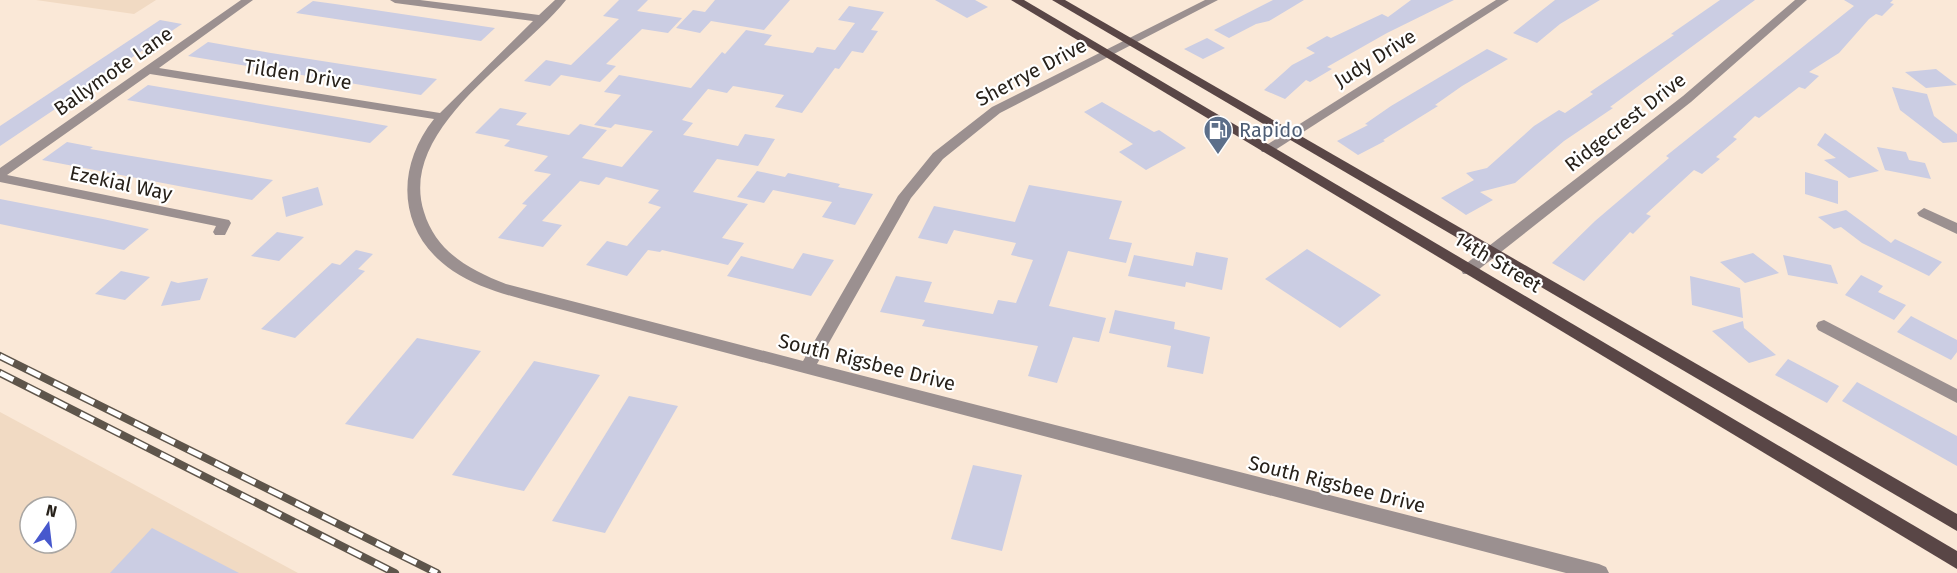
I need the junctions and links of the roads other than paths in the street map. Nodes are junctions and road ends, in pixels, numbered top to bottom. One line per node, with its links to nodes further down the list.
1 (248, 0): 12 (street, Ballymote Lane)
2 (395, 0): 9 (street)
3 (561, 0): 9 (street, South Rigsbee Drive)
4 (1016, 0): 11 (main road, 14th Street)
5 (1057, 0): 10 (main road, 14th Street)
6 (1213, 0): 10 (street, Sherrye Drive)
7 (1504, 0): 14 (street, Judy Drive)
8 (1802, 0): 20 (street, Ridgecrest Drive)
9 (541, 20): 13 (street, South Rigsbee Drive)
10 (1130, 42): 11 (street, Sherrye Drive); 14 (main road, 14th Street)
11 (1107, 53): 15 (main road, 14th Street); 23 (street, Sherrye Drive)
12 (148, 70): 13 (street, Tilden Drive); 16 (street, Ballymote Lane)
13 (442, 117): 23 (street, South Rigsbee Drive)
14 (1290, 135): 15 (street, Judy Drive); 20 (main road, 14th Street)
15 (1267, 149): 21 (main road, 14th Street)
16 (0, 176): 19 (street, Ezekial Way)
17 (1924, 213): 18 (street)
18 (1957, 229)
19 (220, 232)
20 (1490, 252): 21 (street, Ridgecrest Drive); 25 (main road, 14th Street)
21 (1468, 270): 26 (main road, 14th Street)
22 (1824, 326): 24 (street)
23 (807, 369): 27 (street, South Rigsbee Drive)
24 (1957, 396)
25 (1957, 523)
26 (1957, 561)
27 (1599, 573)

